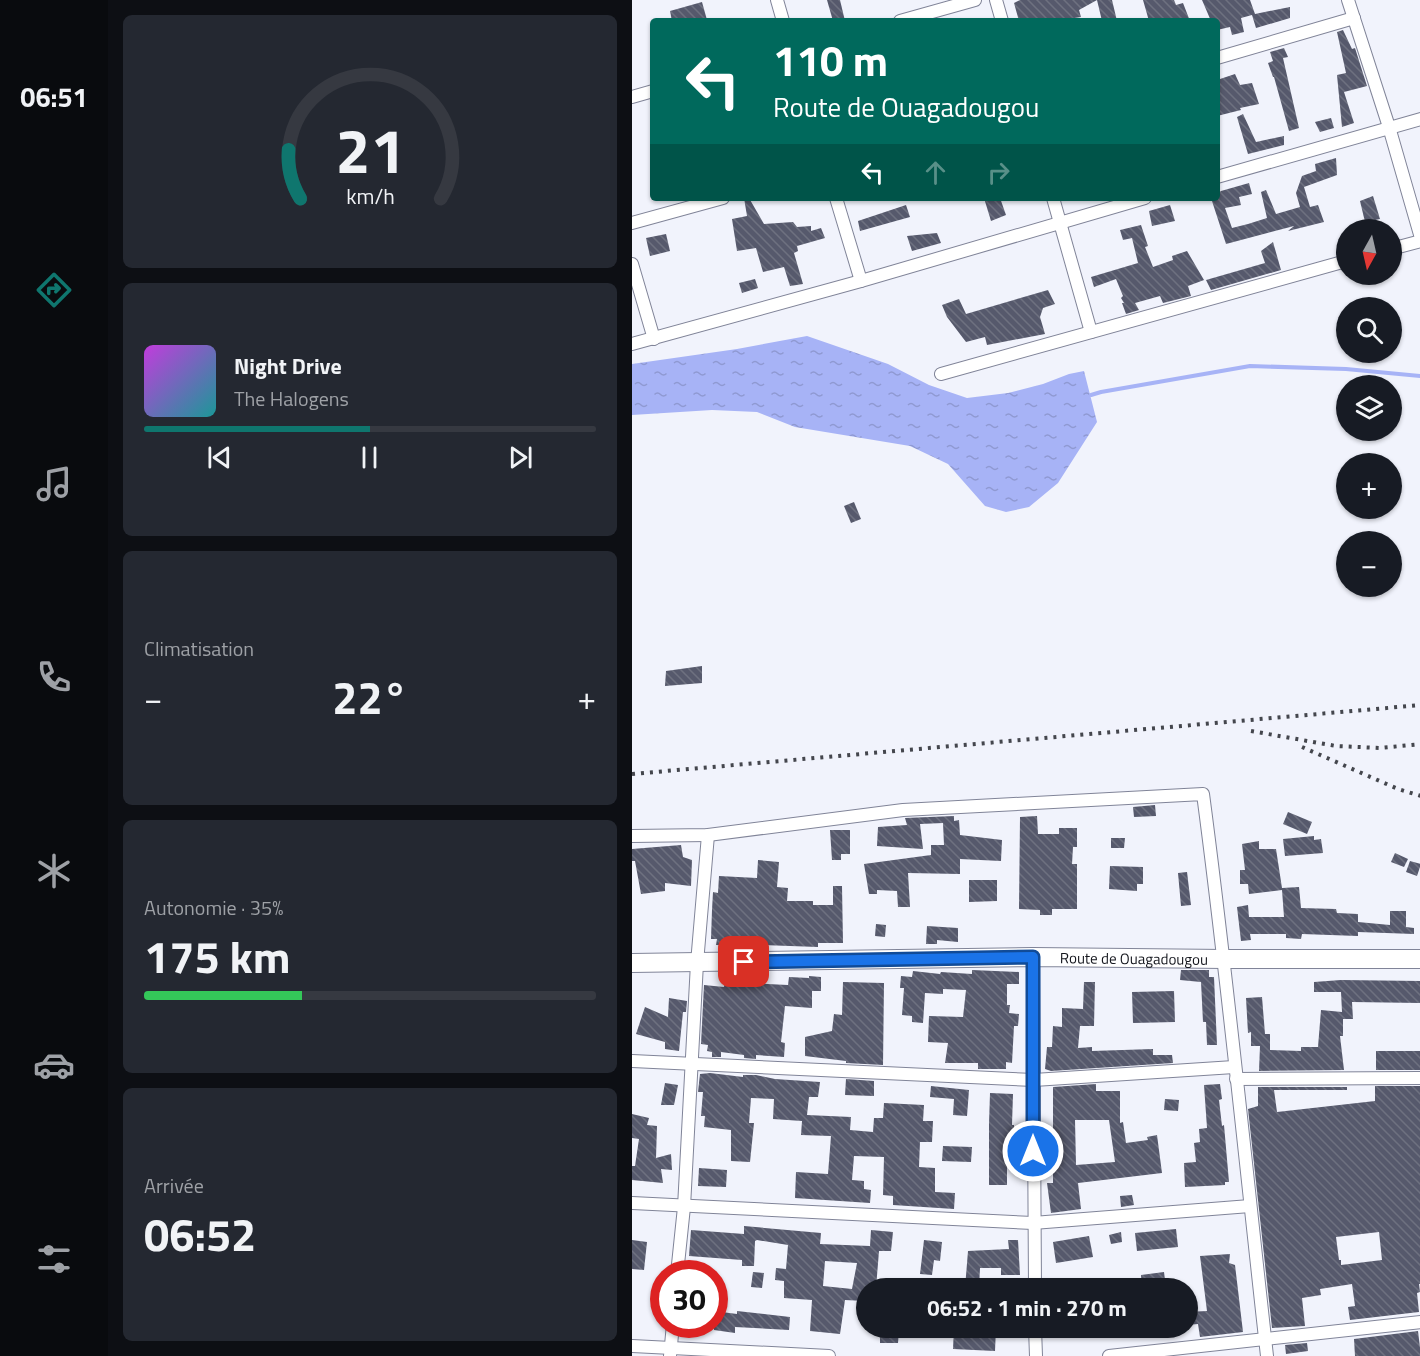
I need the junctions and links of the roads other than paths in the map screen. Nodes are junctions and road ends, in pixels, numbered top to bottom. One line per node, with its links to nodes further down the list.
1 (777, 0): 5 (street)
2 (975, 0): 6 (street)
3 (996, 0): 7 (street)
4 (1348, 0): 8 (street)
5 (782, 18)
6 (911, 18)
7 (1001, 18)
8 (1354, 18): 9 (street); 13 (street)
9 (1220, 57)
10 (650, 92): 11 (street)
11 (632, 97)
12 (1421, 118): 13 (street)
13 (1389, 127): 14 (street); 21 (street)
14 (1220, 176)
15 (712, 201): 19 (street)
16 (837, 201): 25 (street)
17 (1054, 201): 20 (street)
18 (1135, 201): 20 (street)
19 (632, 223)
20 (1060, 223): 25 (street); 26 (street)
21 (1421, 239): 22 (street)
22 (1402, 245)
23 (632, 264): 27 (street)
24 (1336, 264): 26 (street)
25 (860, 281): 27 (street)
26 (1091, 332): 29 (street)
27 (653, 339): 28 (street)
28 (632, 344)
29 (941, 374)
30 (708, 835): 31 (street); 33 (street); 36 (street)
31 (632, 836)
32 (1033, 957): 33 (street, Route de Ouagadougou); 36 (street, Route de Ouagadougou); 41 (street)
33 (1225, 959): 34 (street, Route de Ouagadougou); 39 (street)
34 (1421, 959)
35 (632, 963): 36 (street, Route de Ouagadougou)
36 (697, 963): 38 (street)
37 (632, 1061): 38 (street)
38 (691, 1065): 41 (street); 44 (street)
39 (1235, 1073): 40 (street); 41 (street); 43 (street)
40 (1421, 1078)
41 (1034, 1080): 45 (street)
42 (632, 1203): 44 (street)
43 (1250, 1206): 45 (street); 51 (street)
44 (684, 1207): 45 (street); 46 (street)
45 (1033, 1223): 47 (street)
46 (678, 1260)
47 (1034, 1278)
48 (1421, 1322): 51 (street)
49 (672, 1338): 53 (street)
50 (1035, 1338): 55 (street)
51 (1265, 1339): 56 (street); 57 (street)
52 (632, 1346): 53 (street)
53 (670, 1353): 54 (street)
54 (829, 1356)
55 (1036, 1356)
56 (1109, 1356)
57 (1267, 1356)

